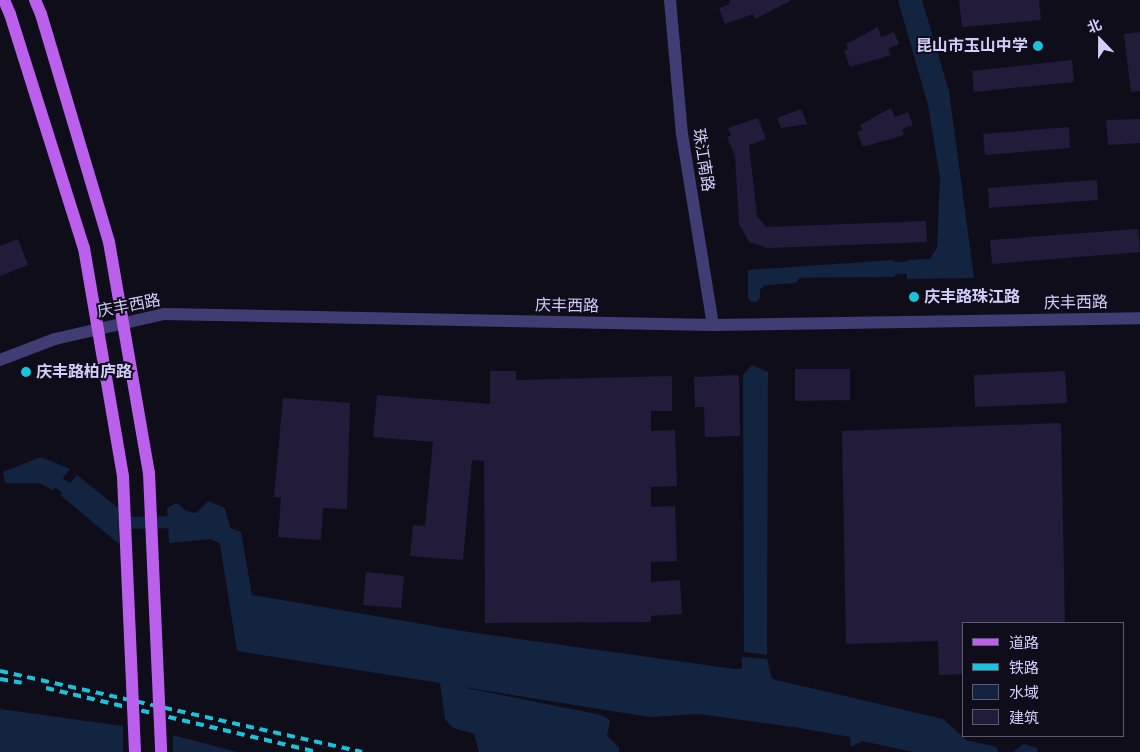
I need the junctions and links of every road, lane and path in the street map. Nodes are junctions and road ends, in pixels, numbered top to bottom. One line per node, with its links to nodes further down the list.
1 (4, 0): 7 (main road, bridge)
2 (35, 0): 8 (main road, bridge)
3 (670, 0): 5 (street, 珠江南路)
4 (1140, 318): 5 (street, 庆丰西路)
5 (713, 325): 6 (street, 庆丰西路)
6 (0, 360)
7 (135, 752)
8 (160, 752)

